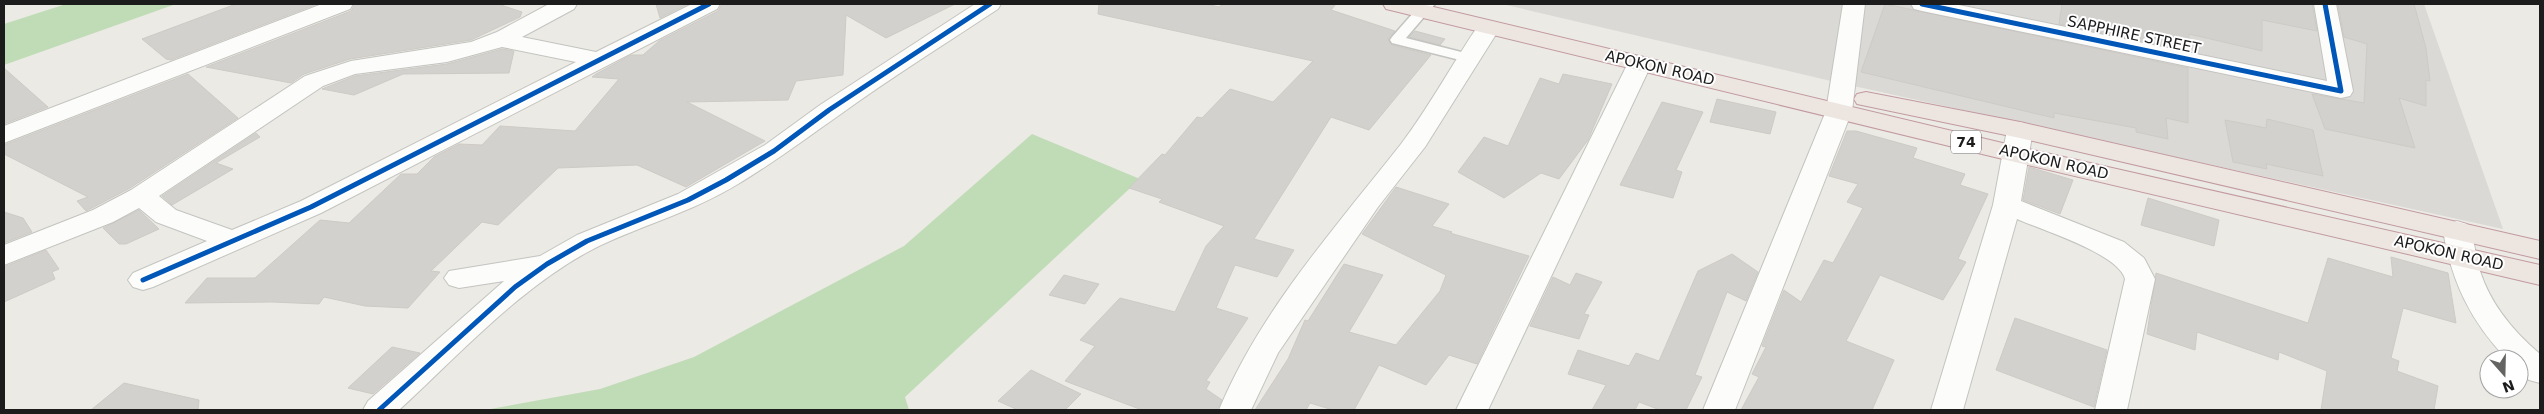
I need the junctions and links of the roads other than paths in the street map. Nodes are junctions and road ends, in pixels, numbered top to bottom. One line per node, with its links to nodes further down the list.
1 (342, 4): 17 (street)
2 (566, 4): 12 (street)
3 (709, 4): 14 (street)
4 (990, 4): 25 (street)
5 (1394, 4): 10 (highway, APOKON ROAD / 74)
6 (1456, 4): 16 (highway, APOKON ROAD / 74)
7 (1854, 4): 16 (street)
8 (1922, 4): 9 (street, SAPPHIRE STREET)
9 (2325, 4)
10 (1425, 7): 11 (highway, APOKON ROAD / 74); 13 (lane)
11 (1488, 28): 13 (street); 15 (highway, APOKON ROAD / 74)
12 (497, 40): 14 (street); 19 (street)
13 (1468, 58): 31 (street)
14 (599, 60): 21 (street)
15 (1640, 63): 16 (highway, APOKON ROAD / 74); 32 (street)
16 (1840, 103): 18 (highway, APOKON ROAD / 74); 33 (street)
17 (4, 135)
18 (2018, 142): 20 (street); 22 (highway, APOKON ROAD / 74)
19 (141, 196): 21 (street); 24 (street)
20 (2007, 205): 34 (street); 35 (street)
21 (234, 241): 28 (street)
22 (2458, 242): 23 (highway, APOKON ROAD / 74); 26 (highway, APOKON ROAD / 74); 29 (street)
23 (2540, 250)
24 (4, 256)
25 (547, 264): 27 (street); 30 (street)
26 (2540, 275)
27 (459, 278)
28 (143, 280)
29 (2540, 372)
30 (379, 410)
31 (1234, 410)
32 (1472, 410)
33 (1719, 410)
34 (1947, 410)
35 (2111, 410)

